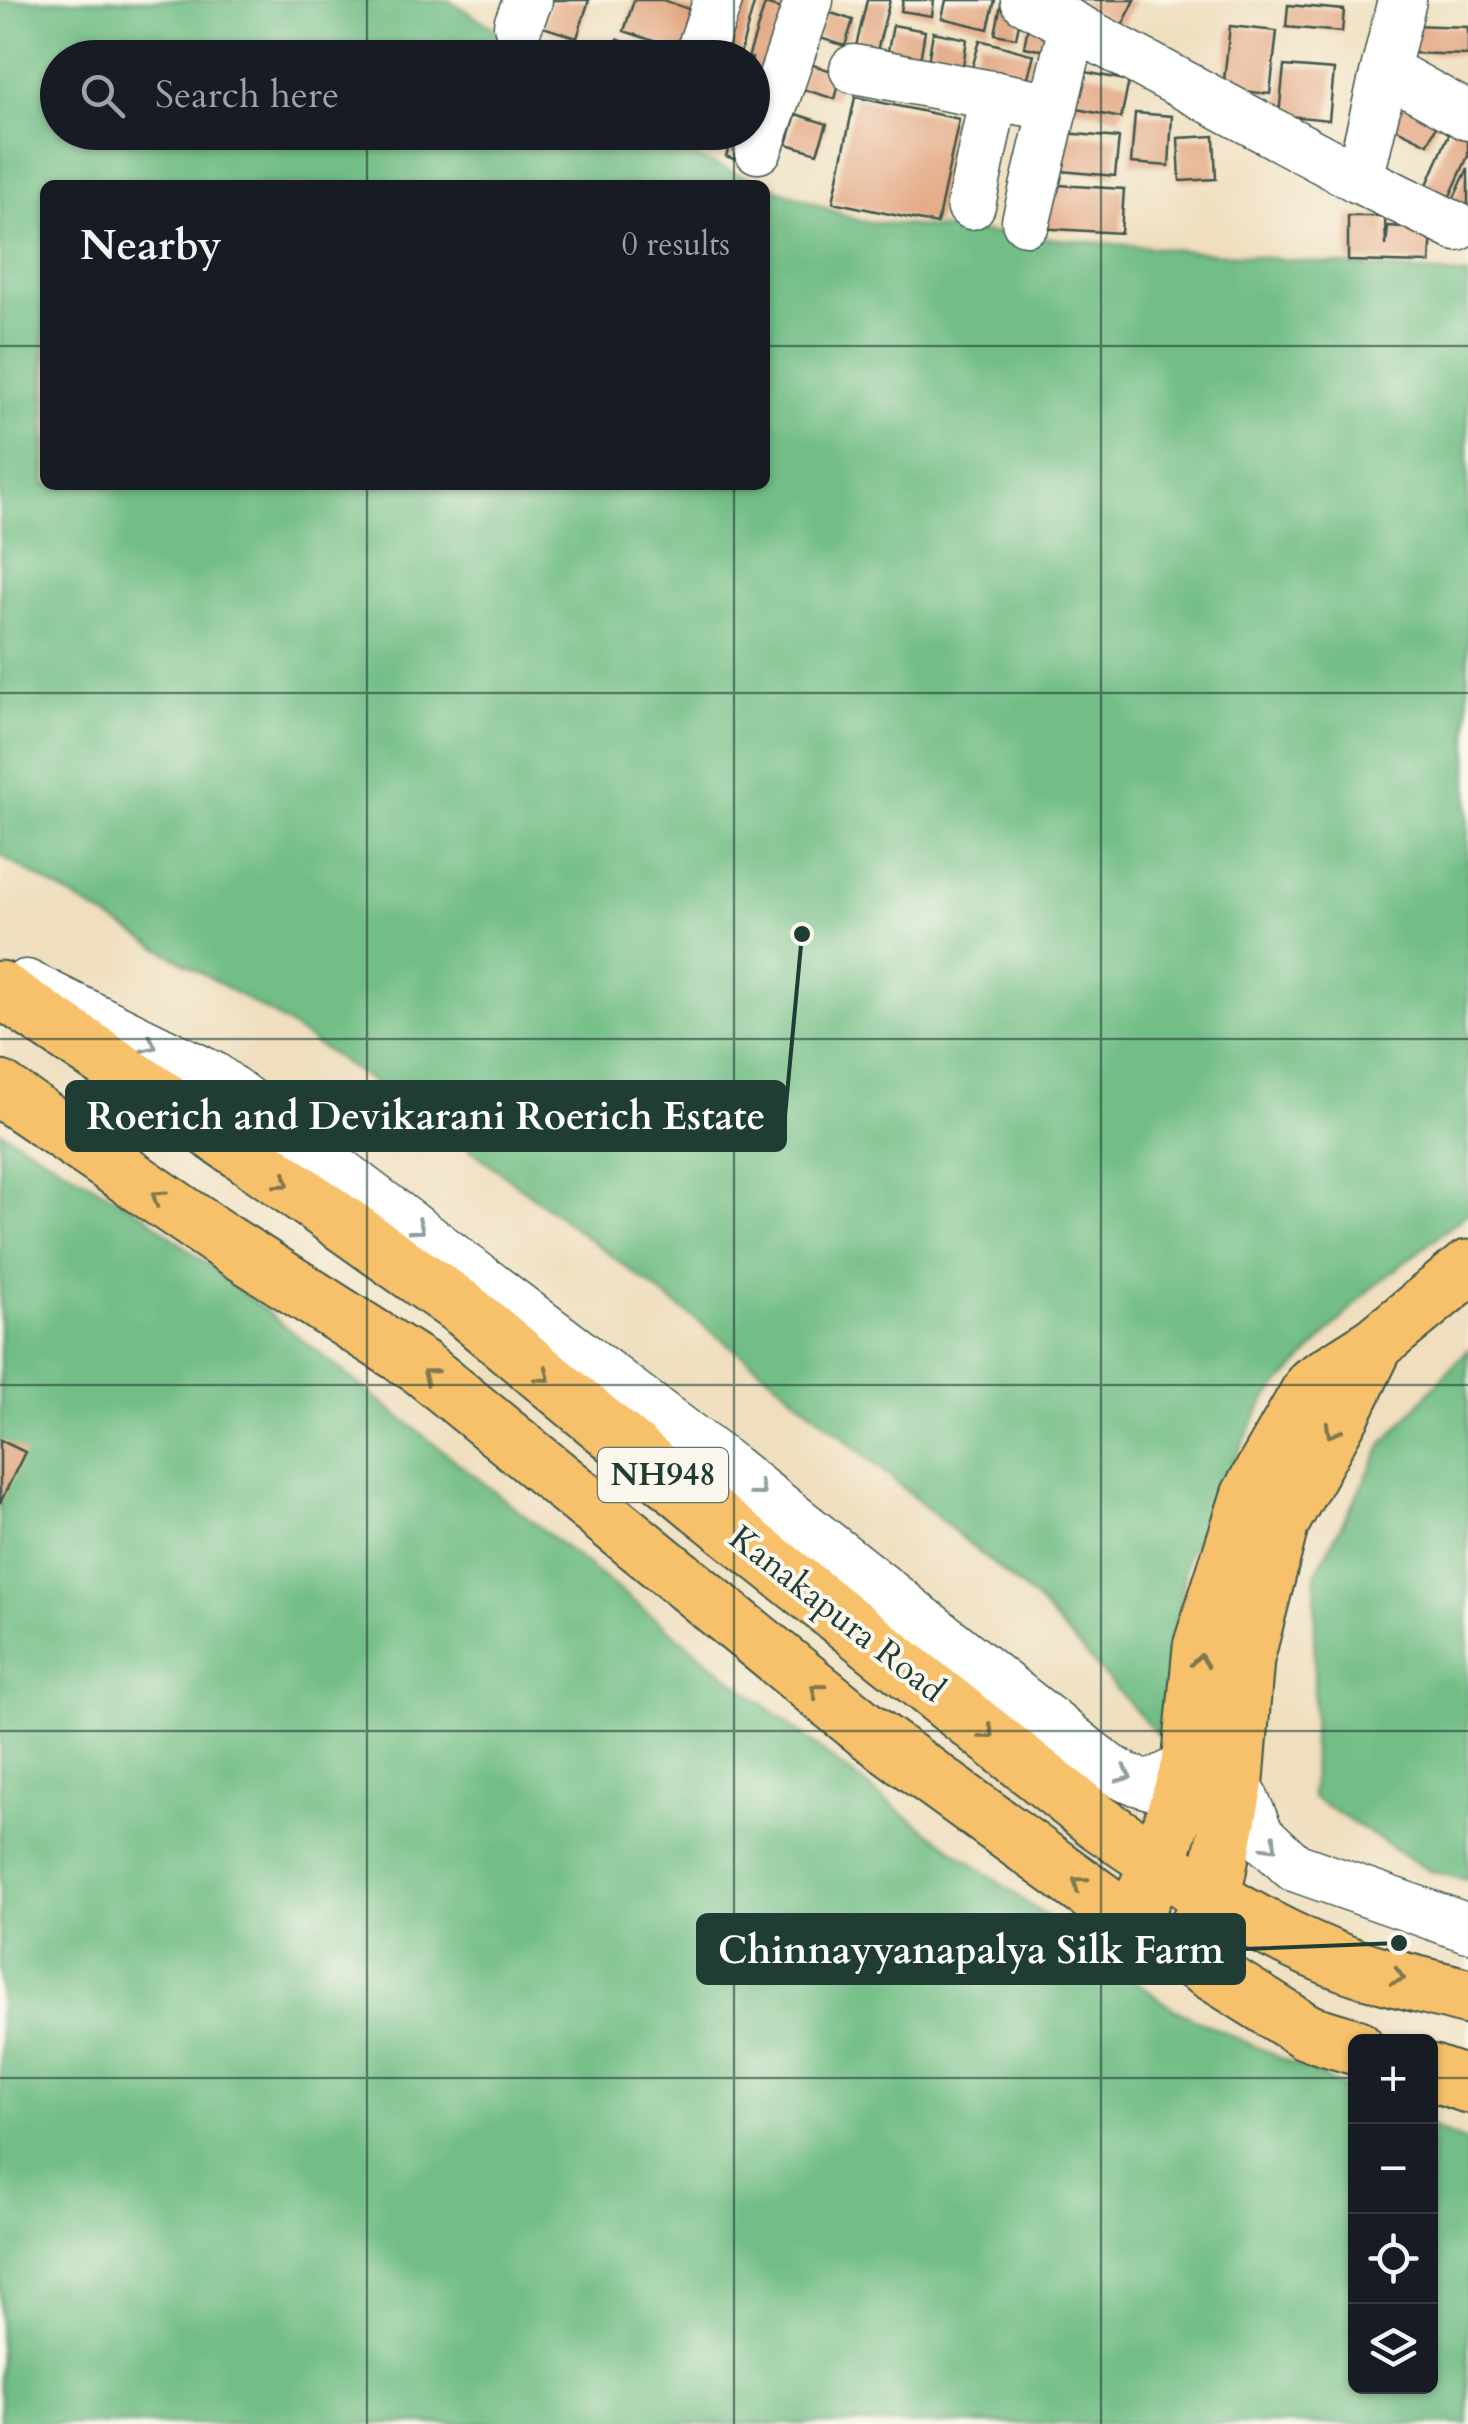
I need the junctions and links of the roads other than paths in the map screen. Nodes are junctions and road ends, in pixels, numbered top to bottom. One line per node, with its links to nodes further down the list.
1 (718, 0): 6 (street)
2 (808, 0): 11 (street)
3 (1026, 0): 5 (street)
4 (1402, 0): 8 (street)
5 (1073, 26): 10 (street); 13 (street)
6 (704, 40)
7 (854, 69): 9 (street)
8 (1385, 70): 12 (street); 13 (street)
9 (994, 95): 10 (street); 14 (street)
10 (1054, 106): 15 (street)
11 (770, 114)
12 (1468, 116)
13 (1358, 179): 16 (street)
14 (971, 205)
15 (1026, 221)
16 (1457, 227)
17 (0, 971): 21 (street, one-way to 21)
18 (0, 989): 22 (main road, Kanakapura Road / NH948, one-way to 22)
19 (0, 1089): 24 (main road, Kanakapura Road / NH948, one-way to 19)
20 (1468, 1268): 21 (main road)
21 (1213, 1772): 22 (main road); 23 (main road); 25 (street, one-way to 25)
22 (1158, 1864): 23 (main road, Kanakapura Road / NH948); 24 (main road)
23 (1213, 1897): 26 (main road); 27 (main road, Kanakapura Road / NH948, one-way to 27)
24 (1131, 1922): 26 (main road, Kanakapura Road / NH948)
25 (1468, 1928)
26 (1182, 1953): 28 (main road, Kanakapura Road / NH948)
27 (1468, 1997)
28 (1348, 2045)
29 (1438, 2075): 30 (main road)
30 (1468, 2084)

